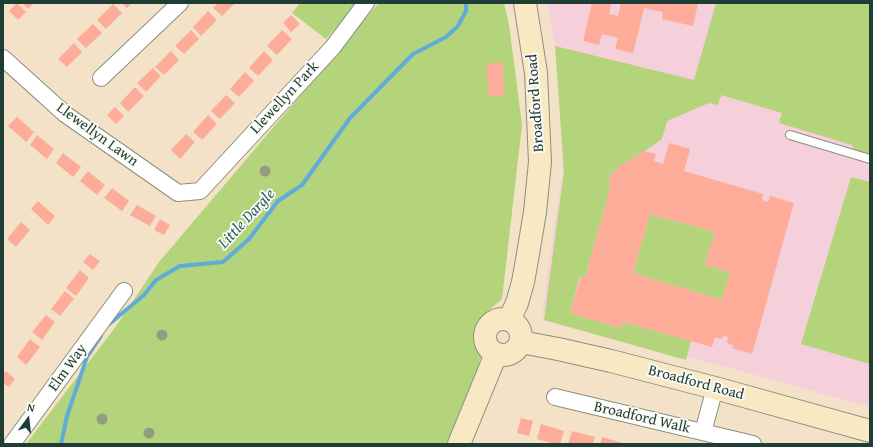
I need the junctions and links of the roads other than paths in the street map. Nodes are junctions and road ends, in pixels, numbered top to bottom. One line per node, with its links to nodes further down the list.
1 (180, 3): 5 (street)
2 (366, 3): 8 (street, Llewellyn Park)
3 (526, 3): 10 (street, Broadford Road)
4 (3, 58): 8 (street, Llewellyn Lawn)
5 (101, 78)
6 (790, 135): 7 (lane)
7 (870, 159)
8 (200, 191)
9 (124, 291): 17 (street, Elm Way)
10 (509, 320): 11 (street); 12 (street)
11 (521, 342): 12 (street); 13 (street, Broadford Road)
12 (496, 354): 18 (street)
13 (715, 388): 15 (street, Broadford Road); 16 (street)
14 (555, 397): 16 (street, Broadford Walk)
15 (870, 431)
16 (703, 432): 19 (street, Broadford Walk)
17 (12, 444)
18 (459, 444)
19 (753, 444)

